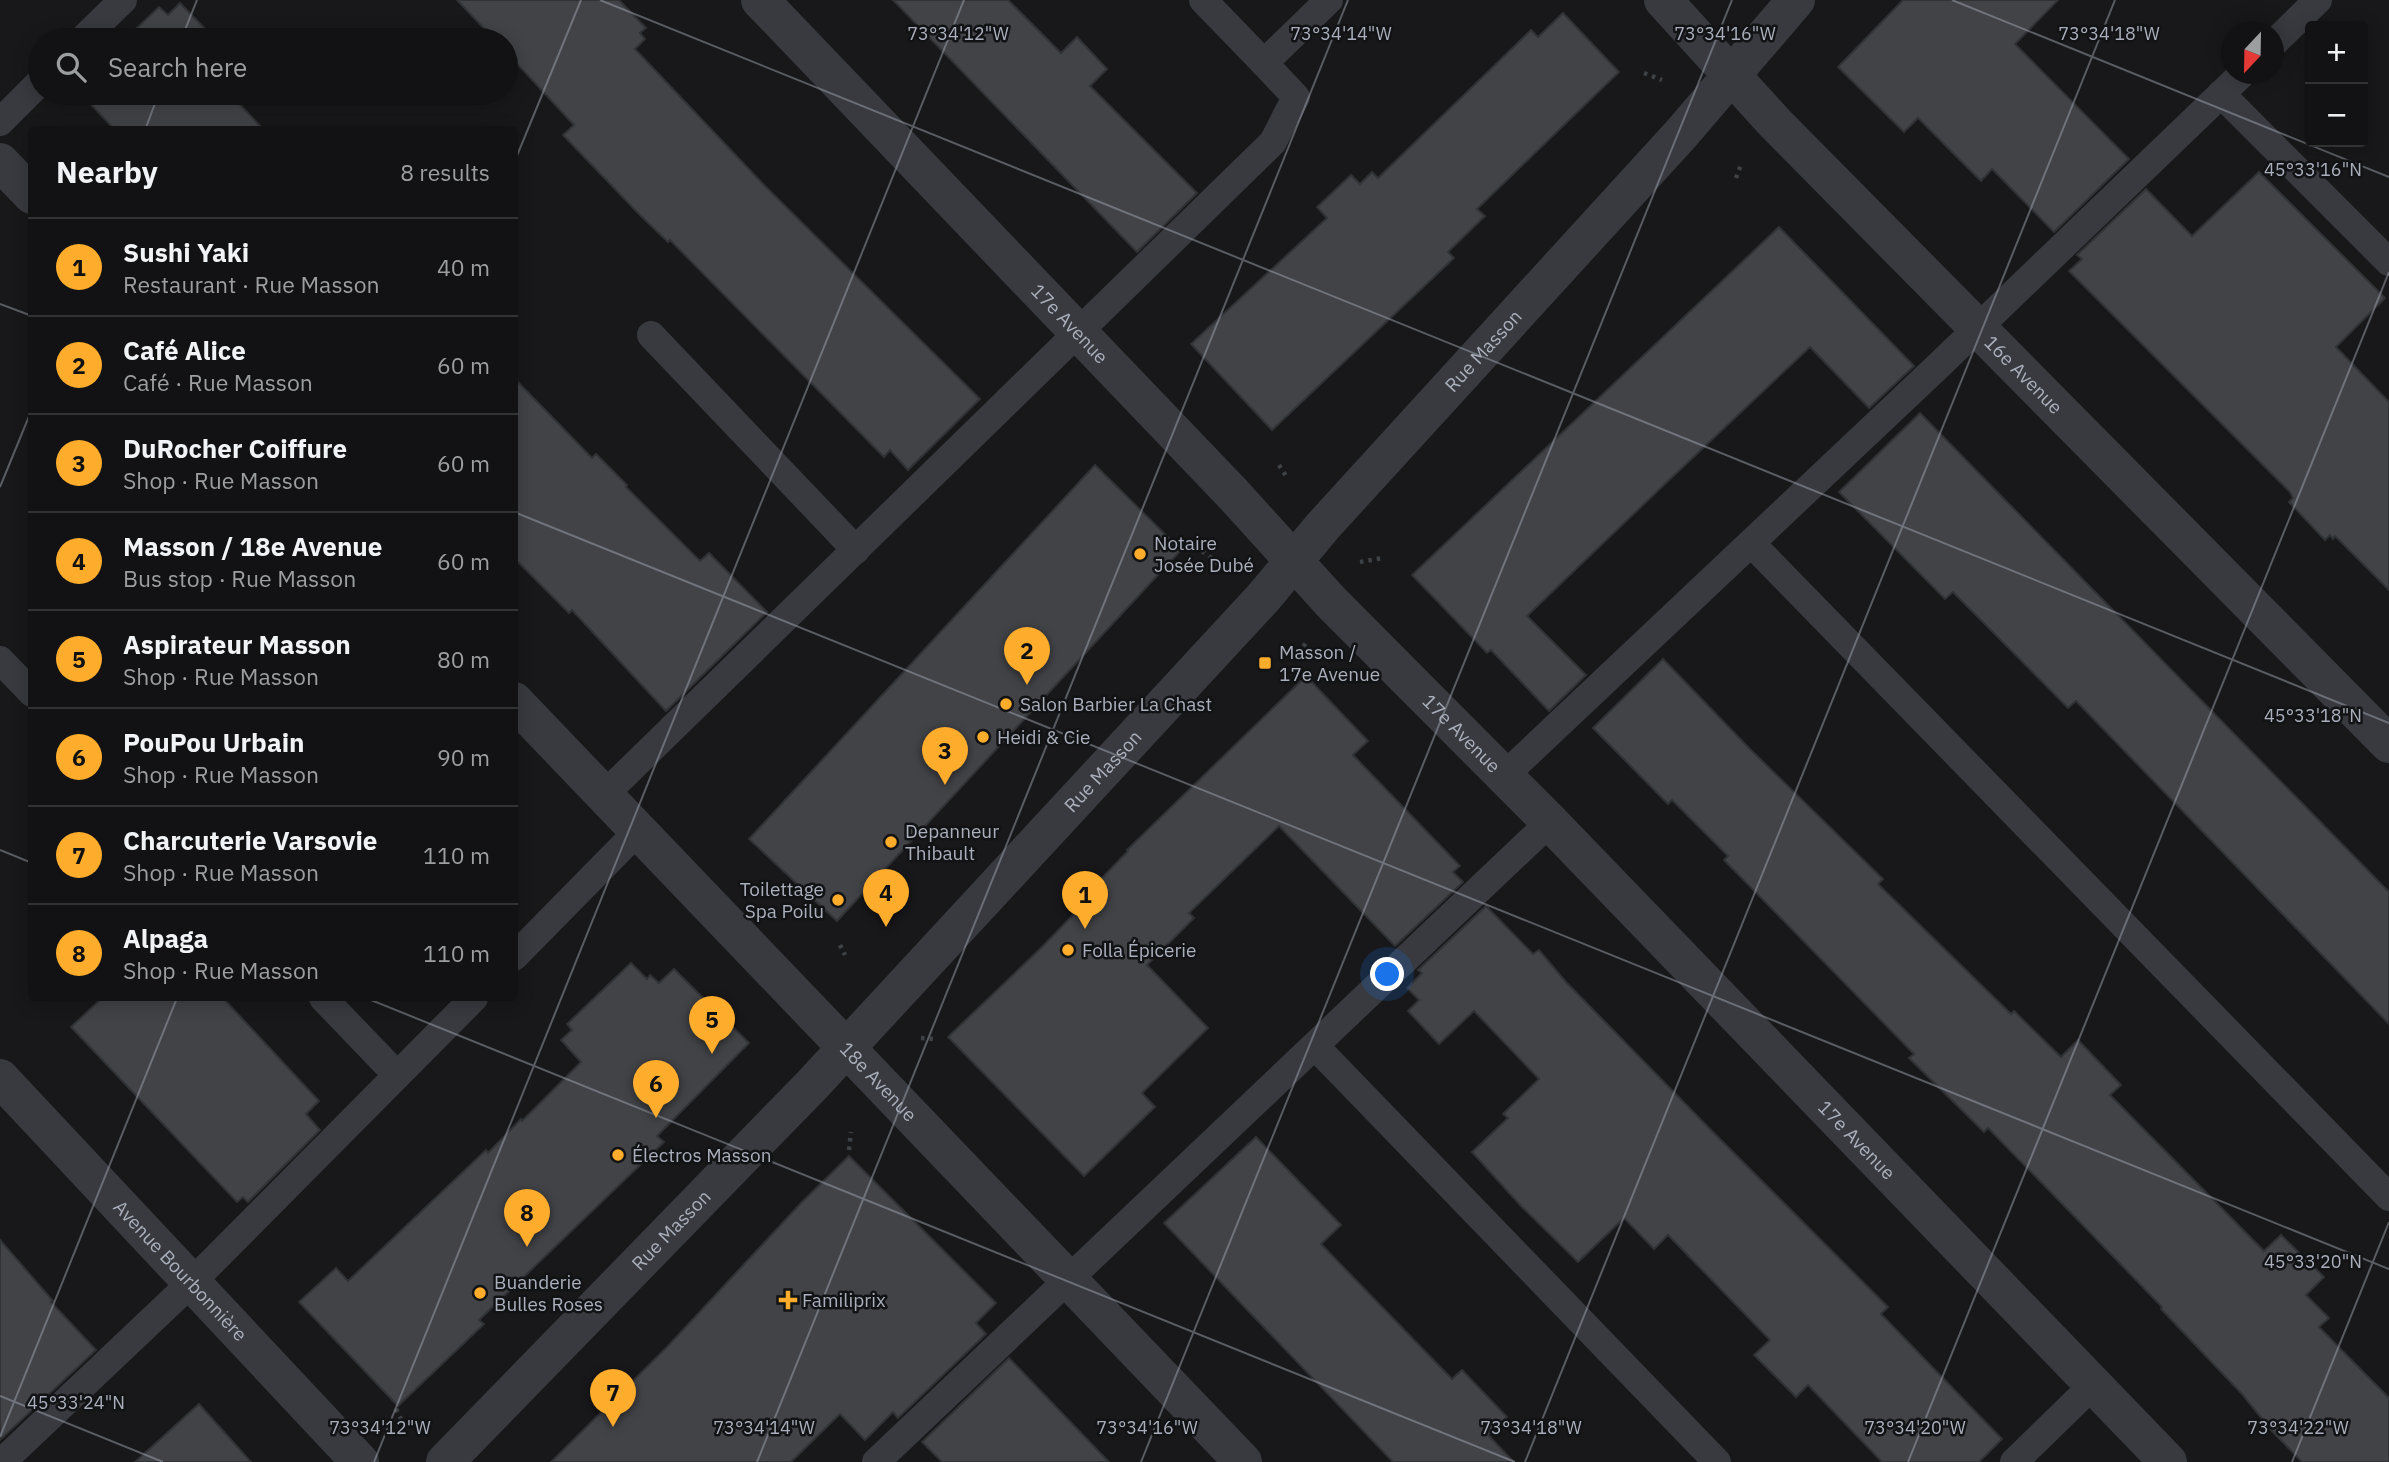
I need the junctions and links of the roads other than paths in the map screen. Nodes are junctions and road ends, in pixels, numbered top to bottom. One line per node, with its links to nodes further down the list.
1 (123, 0): 8 (lane)
2 (760, 0): 20 (street, 17e Avenue)
3 (1203, 0): 10 (lane)
4 (1329, 0): 10 (lane)
5 (1663, 0): 11 (street, 16e Avenue)
6 (1796, 0): 11 (street, Rue Masson)
7 (2318, 0): 9 (lane)
8 (94, 28)
9 (2284, 32)
10 (1264, 63): 20 (lane)
11 (1731, 75): 19 (street, 16e Avenue); 24 (street, Rue Masson)
12 (2232, 84): 14 (lane)
13 (28, 94): 15 (lane)
14 (2221, 94): 18 (lane); 19 (lane)
15 (0, 122)
16 (0, 162): 17 (street)
17 (28, 191)
18 (2389, 262)
19 (1978, 327): 22 (lane); 28 (street, 16e Avenue)
20 (1078, 333): 23 (lane); 24 (street, 17e Avenue)
21 (651, 335): 23 (lane)
22 (1751, 543): 29 (lane); 40 (lane)
23 (856, 550): 30 (lane)
24 (1295, 562): 29 (street, 17e Avenue); 37 (street, Rue Masson)
25 (0, 660): 26 (lane)
26 (28, 689)
27 (518, 705): 30 (street, 18e Avenue)
28 (2389, 744)
29 (1504, 775): 31 (street, 17e Avenue)
30 (604, 795): 32 (street, 18e Avenue)
31 (1550, 822): 36 (lane); 43 (street, 17e Avenue)
32 (638, 831): 33 (lane); 37 (street, 18e Avenue)
33 (518, 953)
34 (326, 1001): 38 (lane)
35 (471, 1001): 38 (lane)
36 (1315, 1046): 41 (lane); 49 (lane)
37 (846, 1049): 41 (street, 18e Avenue); 46 (street, Rue Masson)
38 (397, 1075): 42 (lane)
39 (0, 1078): 42 (street, Avenue Bourbonnière)
40 (2389, 1197)
41 (1068, 1280): 47 (lane); 48 (street, 18e Avenue)
42 (192, 1282): 44 (lane); 45 (street, Avenue Bourbonnière)
43 (2093, 1385): 50 (lane); 51 (street, 17e Avenue)
44 (2, 1462)
45 (360, 1462)
46 (445, 1462)
47 (876, 1462)
48 (1243, 1462)
49 (1717, 1462)
50 (2014, 1462)
51 (2168, 1462)

